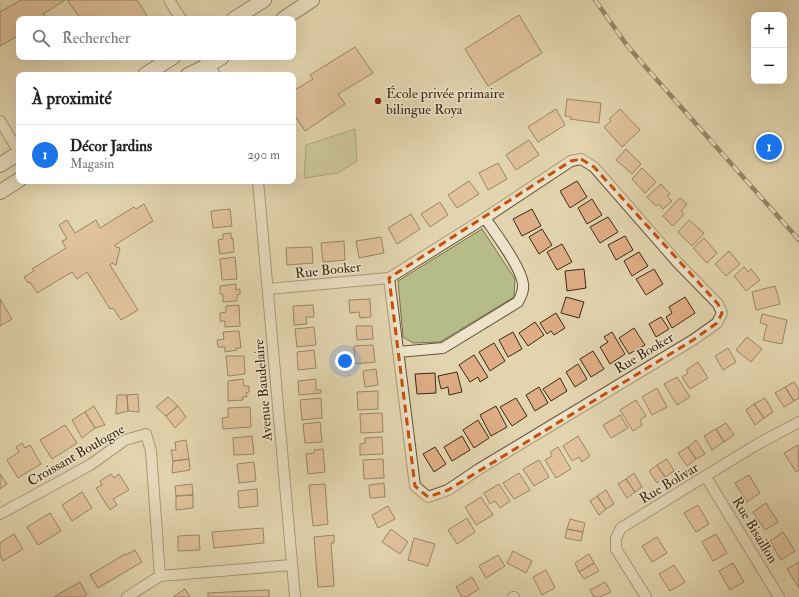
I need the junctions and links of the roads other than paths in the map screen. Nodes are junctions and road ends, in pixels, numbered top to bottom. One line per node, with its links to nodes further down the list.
1 (169, 0): 4 (street)
2 (264, 0): 5 (main road)
3 (312, 0): 6 (main road)
4 (179, 16)
5 (239, 16)
6 (288, 16)
7 (168, 60): 10 (main road)
8 (218, 60): 9 (main road)
9 (209, 66): 11 (main road)
10 (150, 72)
11 (195, 72)
12 (0, 121): 13 (street)
13 (16, 147)
14 (16, 154): 15 (main road)
15 (0, 165)
16 (16, 182): 18 (main road)
17 (258, 184): 21 (street, Avenue Baudelaire)
18 (0, 192)
19 (486, 218): 20 (street, Rue Booker); 22 (street); 22 (street, Rue Booker)
20 (390, 278): 21 (street, Rue Booker); 22 (street, Rue Booker)
21 (268, 289): 26 (street, Avenue Baudelaire)
22 (398, 352)
23 (799, 422): 24 (street, Rue Bolivar)
24 (706, 477): 30 (street, Rue Bolivar); 31 (street, Rue Bisaillon)
25 (0, 514): 27 (street, Croissant Boulogne)
26 (291, 565): 27 (street); 29 (street, Avenue Baudelaire)
27 (160, 576): 28 (street)
28 (127, 597)
29 (295, 597)
30 (646, 597)
31 (779, 597)

